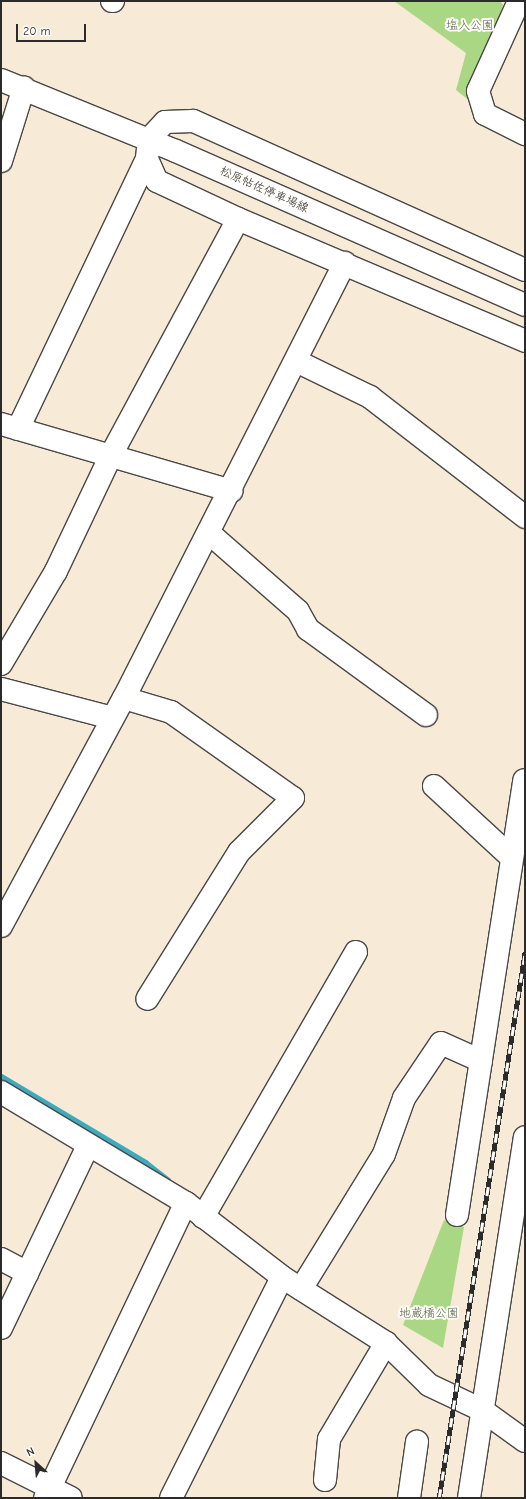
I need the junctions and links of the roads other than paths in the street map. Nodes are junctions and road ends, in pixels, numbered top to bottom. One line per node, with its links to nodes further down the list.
1 (518, 1): 4 (street)
2 (1, 80): 3 (street, 松原帖佐停車場線)
3 (24, 88): 5 (street, 松原帖佐停車場線); 6 (street)
4 (525, 134)
5 (148, 149): 7 (street); 9 (street); 10 (street, 松原帖佐停車場線); 13 (street)
6 (1, 162)
7 (238, 220): 8 (street); 14 (street)
8 (345, 263): 11 (street); 12 (street)
9 (525, 270)
10 (525, 305)
11 (525, 341)
12 (296, 361): 15 (street); 16 (street)
13 (9, 427): 14 (street)
14 (111, 456): 15 (street); 18 (street)
15 (231, 491): 17 (street)
16 (525, 517)
17 (209, 533): 20 (street); 21 (street)
18 (1, 664)
19 (1, 689): 22 (street)
20 (124, 698): 22 (street); 28 (street)
21 (426, 715)
22 (112, 718): 26 (street)
23 (524, 780): 25 (street)
24 (434, 786): 25 (street)
25 (512, 858): 29 (street)
26 (1, 926)
27 (356, 952): 35 (street)
28 (147, 999)
29 (482, 1060): 34 (street); 39 (street)
30 (1, 1092): 32 (street)
31 (525, 1136): 42 (street)
32 (88, 1146): 33 (street); 37 (street)
33 (186, 1203): 35 (street); 47 (street)
34 (457, 1215)
35 (203, 1217): 38 (street)
36 (1, 1259): 37 (street)
37 (27, 1273): 40 (street)
38 (282, 1277): 39 (street); 49 (street)
39 (301, 1289): 41 (street)
40 (1, 1328)
41 (386, 1343): 42 (street); 46 (street)
42 (482, 1410): 43 (street); 51 (street)
43 (525, 1441)
44 (417, 1442): 50 (street)
45 (1, 1463): 47 (street)
46 (325, 1480)
47 (48, 1493): 48 (street)
48 (71, 1498)
49 (171, 1498)
50 (409, 1498)
51 (469, 1498)

